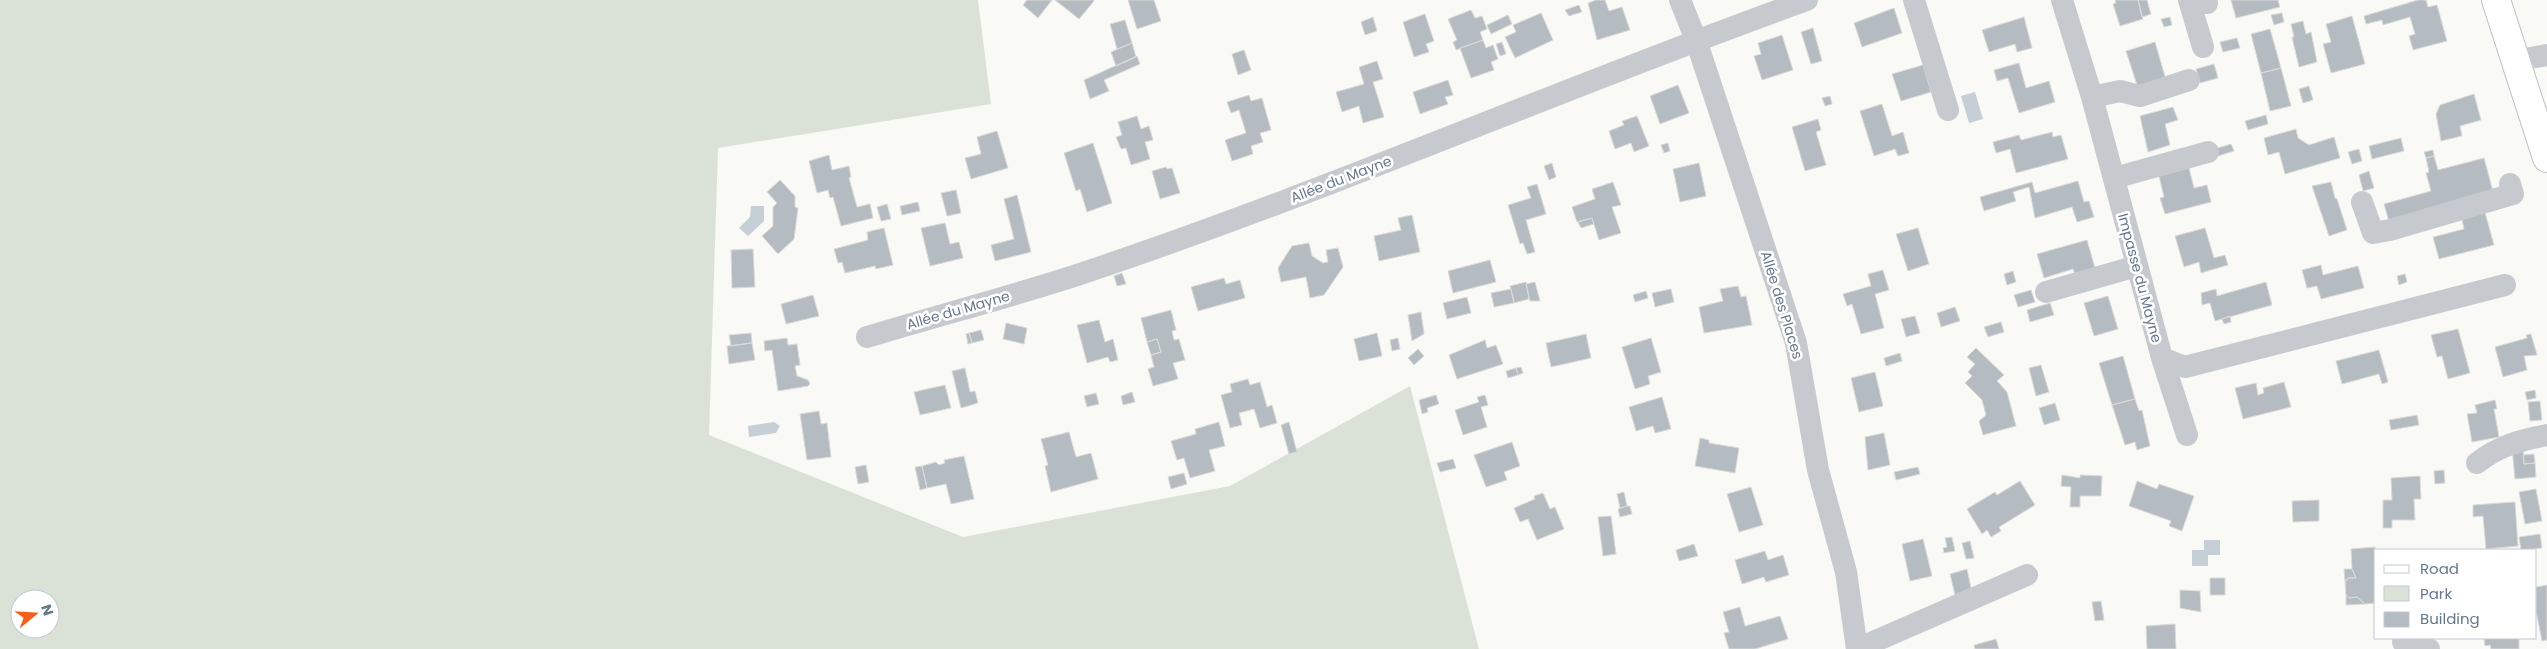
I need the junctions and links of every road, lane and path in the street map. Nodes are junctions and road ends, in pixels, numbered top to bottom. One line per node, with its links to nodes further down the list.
1 (1680, 0): 7 (street, Allée des Places)
2 (1807, 0): 7 (street, Allée du Mayne)
3 (1914, 0): 13 (street)
4 (2062, 0): 12 (street, Impasse du Mayne)
5 (2496, 0): 10 (main road)
6 (2201, 1): 8 (street)
7 (1696, 40): 23 (street, Allée du Mayne); 30 (street, Allée des Places)
8 (2203, 47)
9 (2547, 54): 10 (street)
10 (2514, 61): 14 (main road)
11 (2189, 80): 12 (street)
12 (2092, 97): 17 (street, Impasse du Mayne)
13 (1948, 110)
14 (2541, 120): 16 (main road)
15 (2199, 149): 17 (street)
16 (2546, 154)
17 (2112, 173): 20 (street, Impasse du Mayne)
18 (2510, 184): 19 (street)
19 (2362, 202)
20 (2137, 266): 22 (street); 24 (street, Impasse du Mayne)
21 (2505, 285): 24 (street, Impasse du Mayne)
22 (2046, 292)
23 (867, 337)
24 (2162, 358): 25 (street)
25 (2187, 435)
26 (2547, 435): 27 (street)
27 (2477, 462)
28 (2027, 576): 30 (street)
29 (2403, 643): 31 (street)
30 (1857, 649)
31 (2429, 649)

